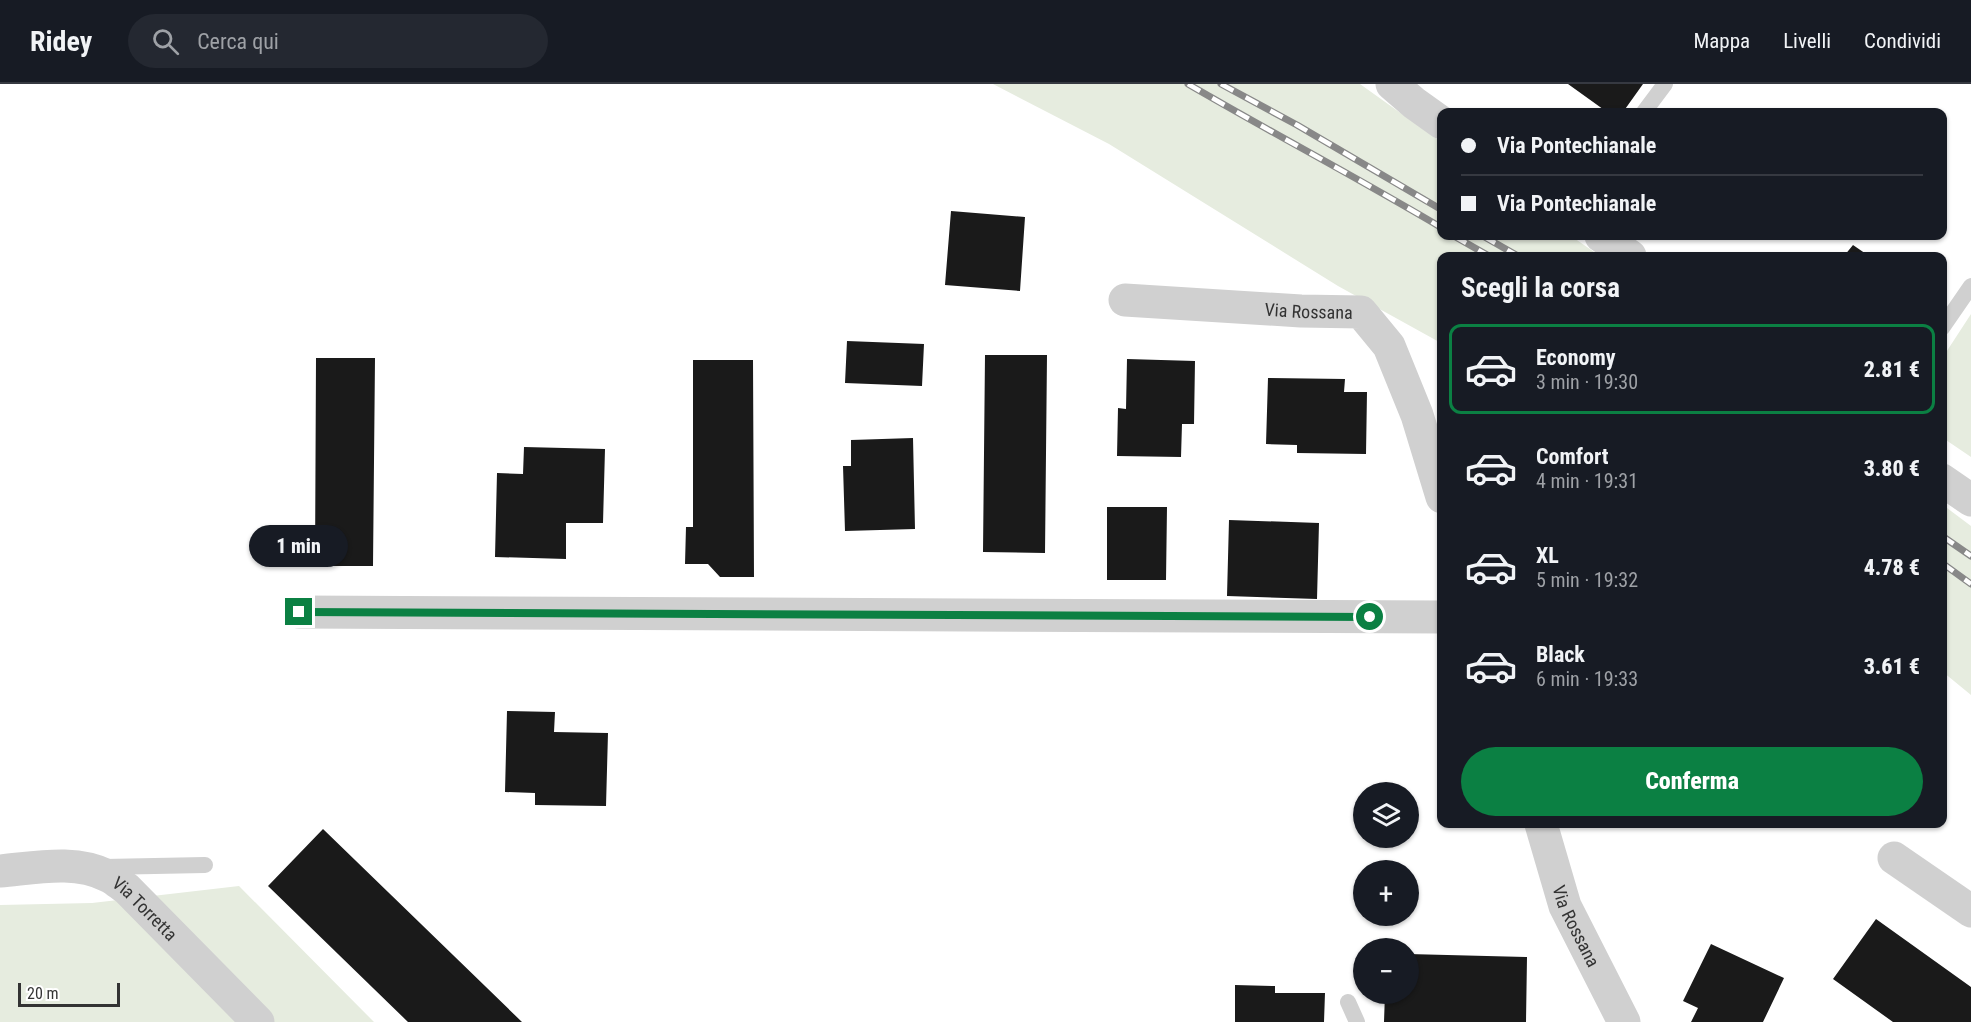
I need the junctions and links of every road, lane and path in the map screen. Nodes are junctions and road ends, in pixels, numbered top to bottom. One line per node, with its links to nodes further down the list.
1 (1392, 84): 4 (street)
2 (1665, 84): 3 (lane)
3 (1647, 108)
4 (1437, 119)
5 (1607, 240): 6 (street)
6 (1624, 252)
7 (1971, 286): 9 (lane)
8 (1125, 300): 10 (street, Via Rossana)
9 (1947, 321)
10 (1437, 481)
11 (1947, 483): 12 (street)
12 (1971, 500)
13 (299, 612): 14 (street)
14 (1437, 617)
15 (1541, 828): 24 (street, Via Rossana)
16 (1894, 858): 20 (street)
17 (205, 865): 18 (lane)
18 (87, 867): 19 (street, Via Torretta); 22 (street, Via Torretta)
19 (0, 871)
20 (1971, 911)
21 (1348, 1002): 23 (lane)
22 (258, 1022)
23 (1357, 1022)
24 (1624, 1022)

